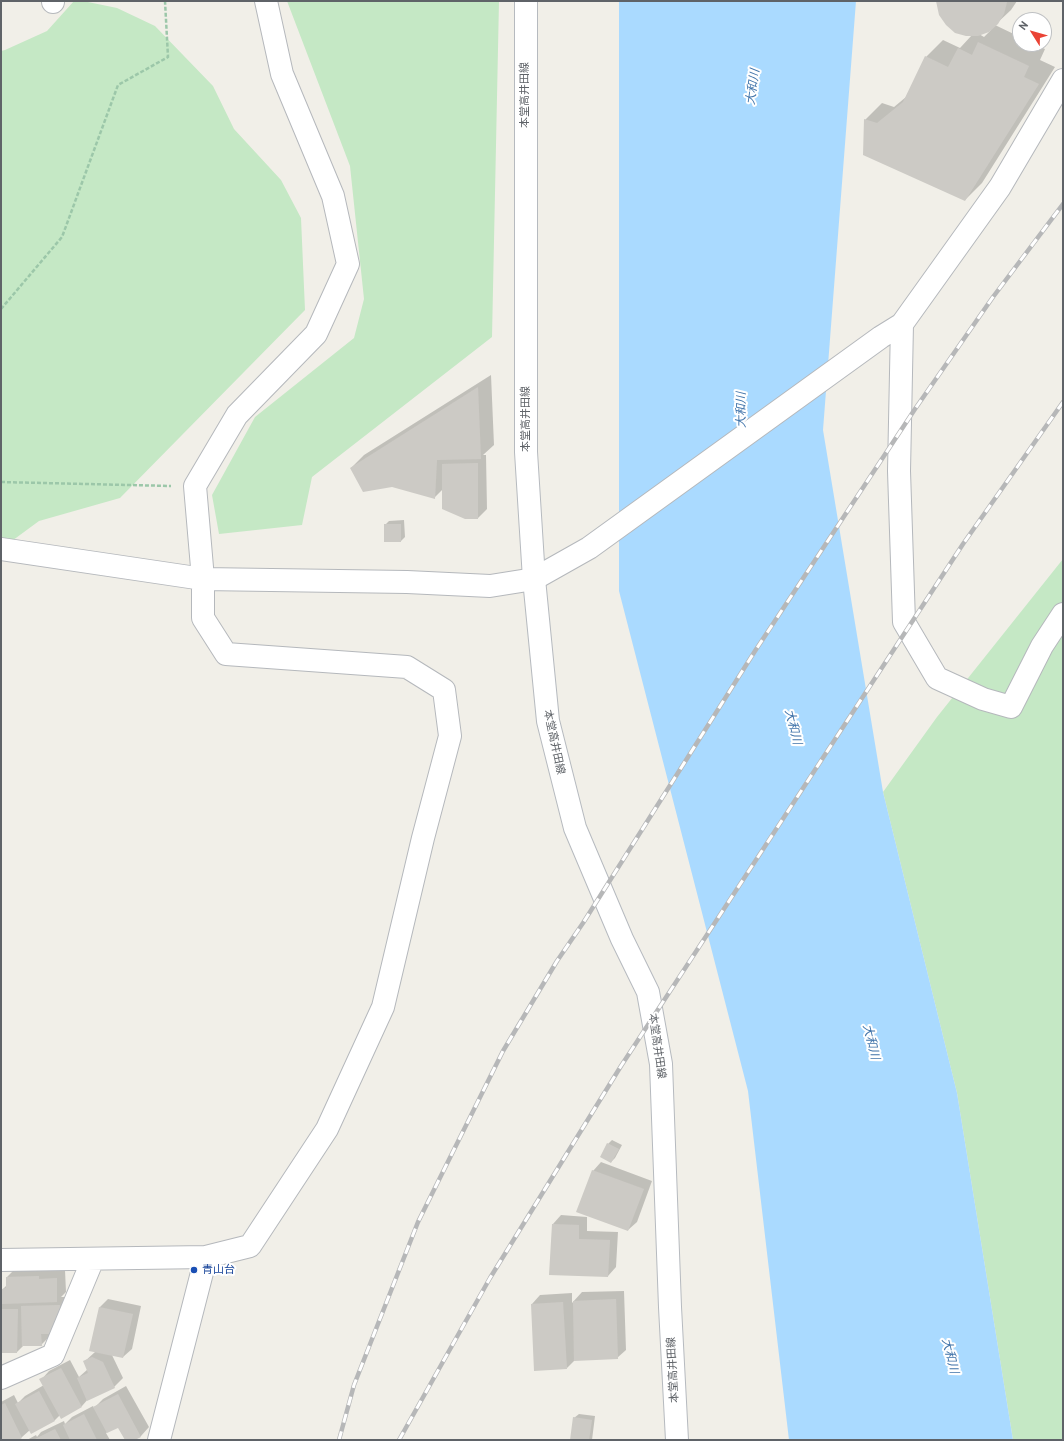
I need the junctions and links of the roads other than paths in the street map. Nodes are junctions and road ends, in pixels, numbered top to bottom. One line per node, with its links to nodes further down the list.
1 (266, 1): 6 (street)
2 (526, 1): 7 (street, 本堂高井田線)
3 (1063, 80): 4 (street)
4 (902, 324): 7 (street); 8 (street)
5 (1, 549): 6 (street)
6 (203, 578): 7 (street); 9 (street)
7 (534, 579): 14 (street, 本堂高井田線)
8 (1063, 614)
9 (206, 1257): 10 (street); 13 (street)
10 (93, 1258): 11 (street); 12 (street)
11 (1, 1260)
12 (1, 1378)
13 (159, 1440)
14 (677, 1440)

